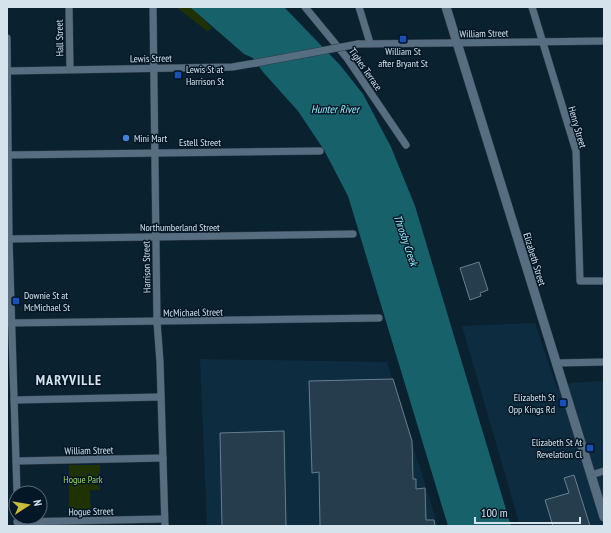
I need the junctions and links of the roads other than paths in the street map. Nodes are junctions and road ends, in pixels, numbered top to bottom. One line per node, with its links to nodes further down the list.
1 (69, 7): 14 (street, Hall Street)
2 (153, 7): 13 (street, Harrison Street)
3 (305, 7): 16 (street, Tighes Terrace)
4 (359, 7): 10 (street)
5 (446, 7): 11 (main road, Elizabeth Street)
6 (532, 7): 9 (street, Henry Street)
7 (7, 38): 12 (street)
8 (604, 41): 9 (street, William Street)
9 (542, 42): 11 (street, William Street); 23 (street, Henry Street)
10 (364, 43): 11 (street, William Street); 13 (street, Lewis Street, bridge)
11 (457, 43): 28 (main road, Elizabeth Street)
12 (7, 47): 15 (street)
13 (153, 68): 14 (street, Lewis Street); 18 (street, Harrison Street)
14 (70, 69): 15 (street, Lewis Street)
15 (7, 71): 19 (street)
16 (406, 146)
17 (320, 151): 18 (street, Estell Street)
18 (154, 152): 19 (street, Estell Street); 21 (street, Harrison Street)
19 (7, 155): 22 (street)
20 (353, 234): 21 (street, Northumberland Street)
21 (156, 237): 22 (street, Northumberland Street); 25 (street, Harrison Street)
22 (8, 239): 26 (street)
23 (604, 281)
24 (379, 318): 25 (street, McMichael Street)
25 (157, 322): 26 (street, McMichael Street); 29 (street, Harrison Street)
26 (9, 323): 30 (street)
27 (604, 362): 28 (street)
28 (556, 363): 34 (main road, Elizabeth Street)
29 (161, 397): 30 (street); 31 (street, Harrison Street)
30 (14, 400): 32 (street)
31 (163, 458): 32 (street, William Street); 38 (street, Harrison Street)
32 (16, 461): 35 (street)
33 (604, 471): 34 (street)
34 (591, 475): 36 (main road, Elizabeth Street)
35 (17, 485)
36 (604, 517)
37 (48, 522): 38 (street, Hogue Street)
38 (165, 522)

